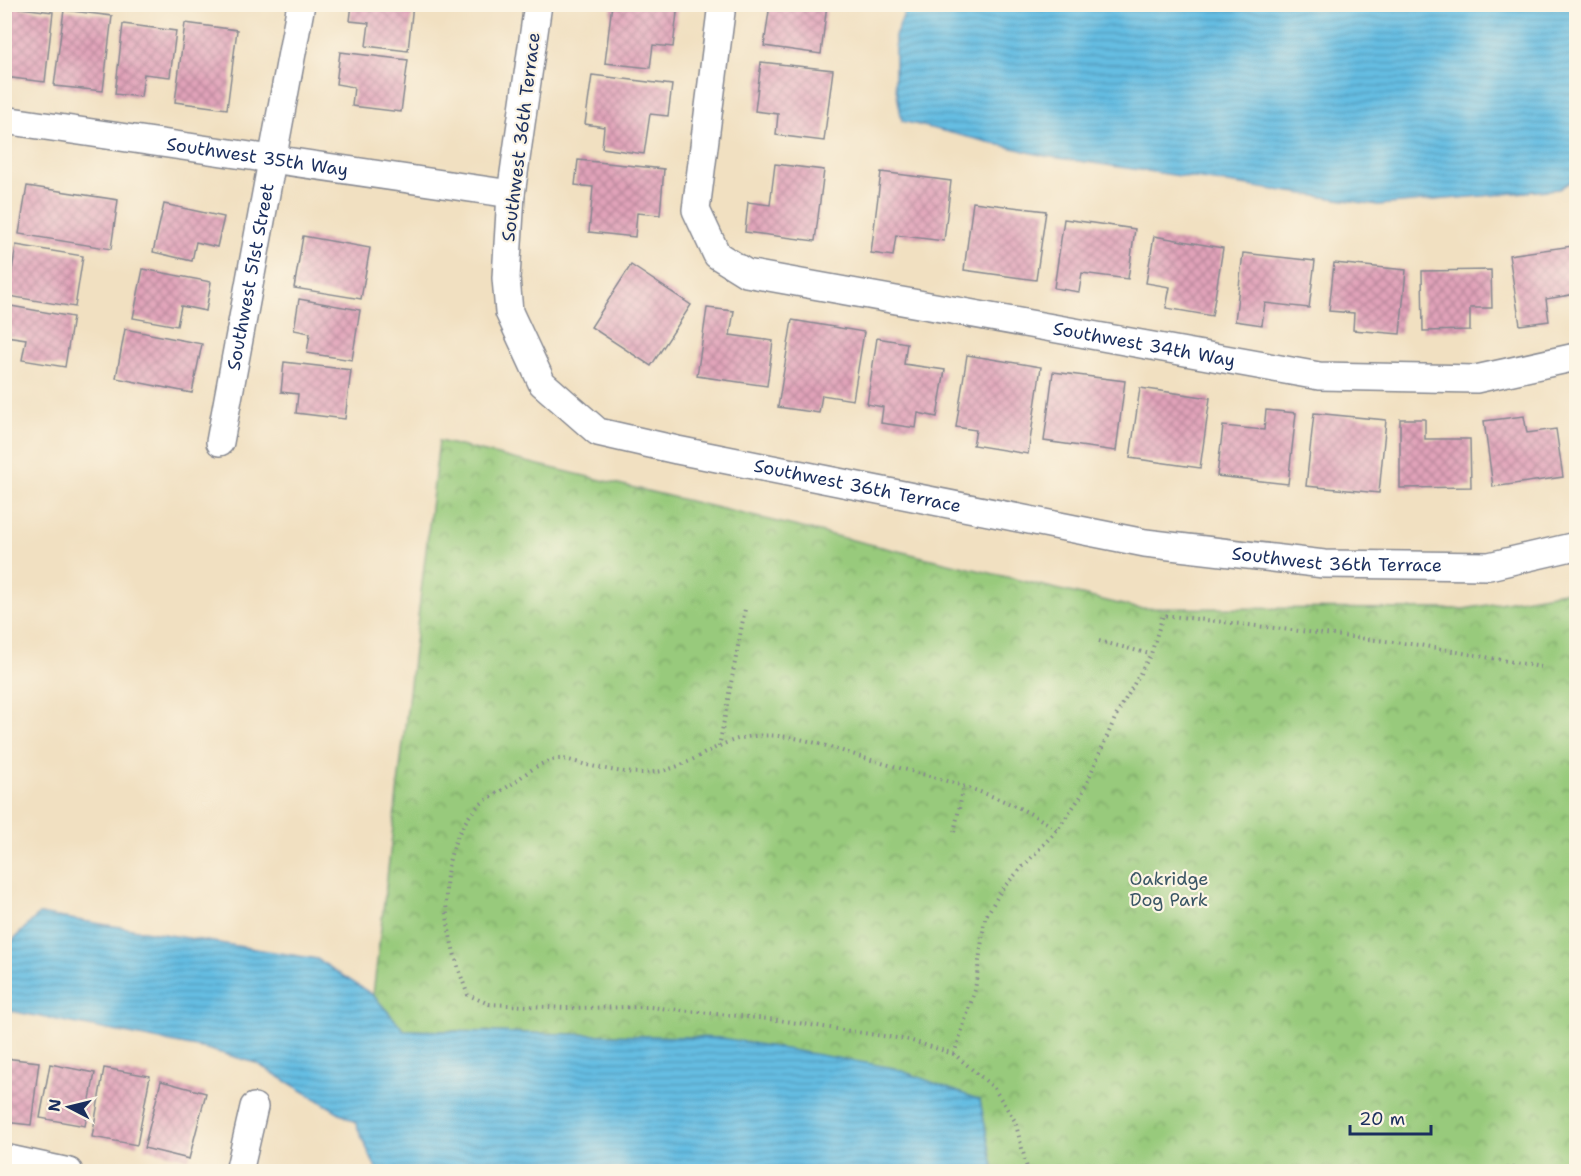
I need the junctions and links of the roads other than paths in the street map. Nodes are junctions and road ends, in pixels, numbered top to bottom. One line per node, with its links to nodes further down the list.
1 (301, 4): 5 (street, Southwest 51st Street)
2 (538, 4): 6 (street, Southwest 36th Terrace)
3 (722, 4): 7 (street, Southwest 34th Way)
4 (4, 120): 5 (street, Southwest 35th Way)
5 (272, 159): 6 (street, Southwest 35th Way); 8 (street, Southwest 51st Street)
6 (511, 194): 9 (street, Southwest 36th Terrace)
7 (1576, 357)
8 (220, 442)
9 (1576, 546)
10 (254, 1107): 13 (street)
11 (4, 1158): 12 (street)
12 (69, 1172)
13 (239, 1172)

